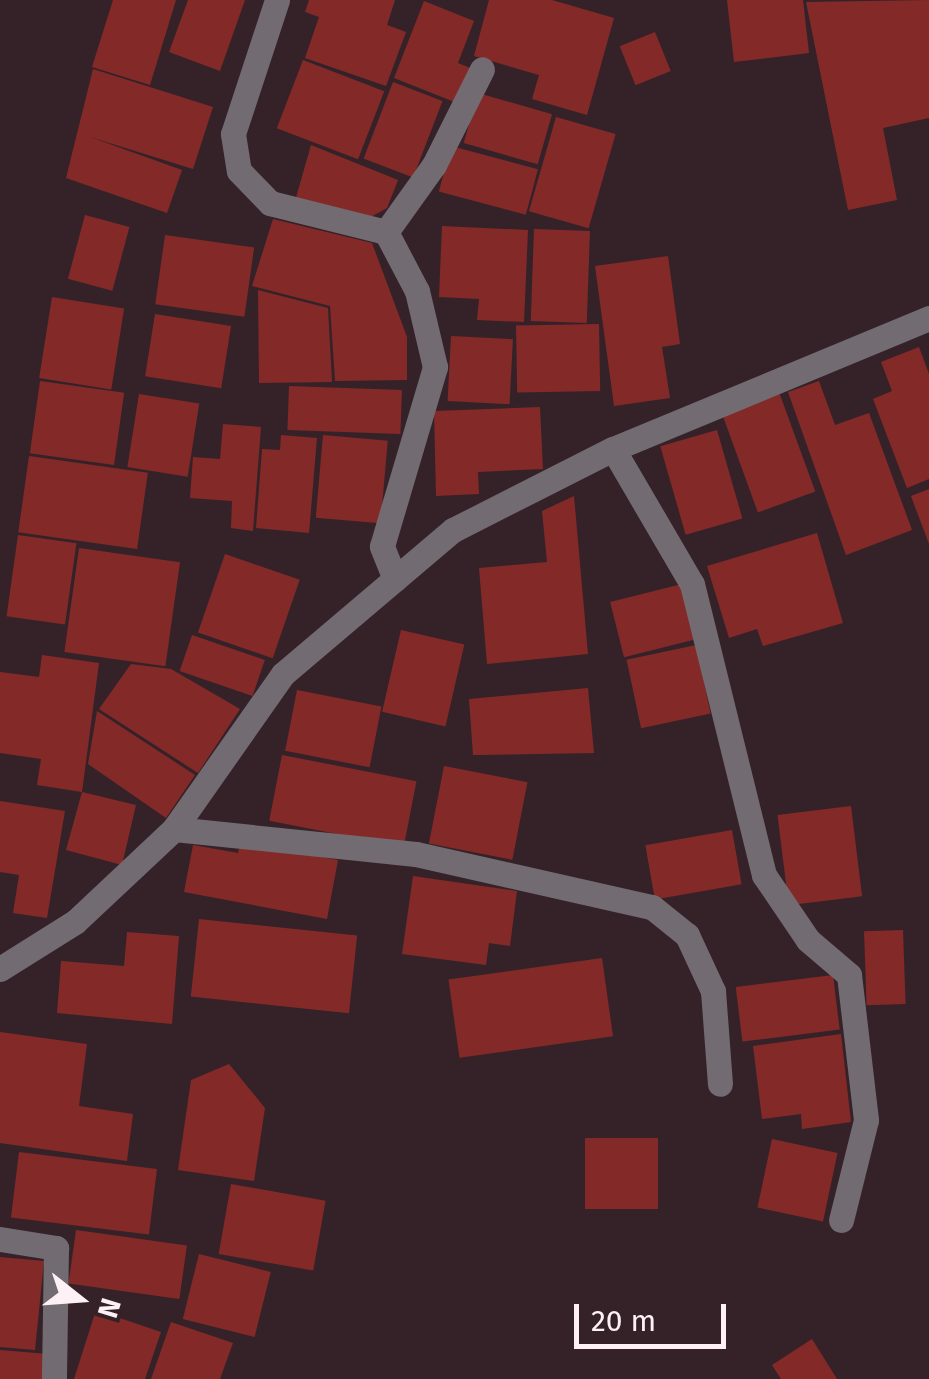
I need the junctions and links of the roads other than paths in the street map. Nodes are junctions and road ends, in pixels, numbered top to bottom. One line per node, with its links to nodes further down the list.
1 (277, 0): 3 (street)
2 (482, 69): 3 (street)
3 (386, 232): 6 (street)
4 (929, 318): 5 (street)
5 (613, 449): 6 (street); 10 (street)
6 (394, 579): 7 (street)
7 (174, 829): 8 (street); 9 (street)
8 (0, 968)
9 (720, 1084)
10 (841, 1220)
11 (0, 1239): 12 (street)
12 (54, 1379)

